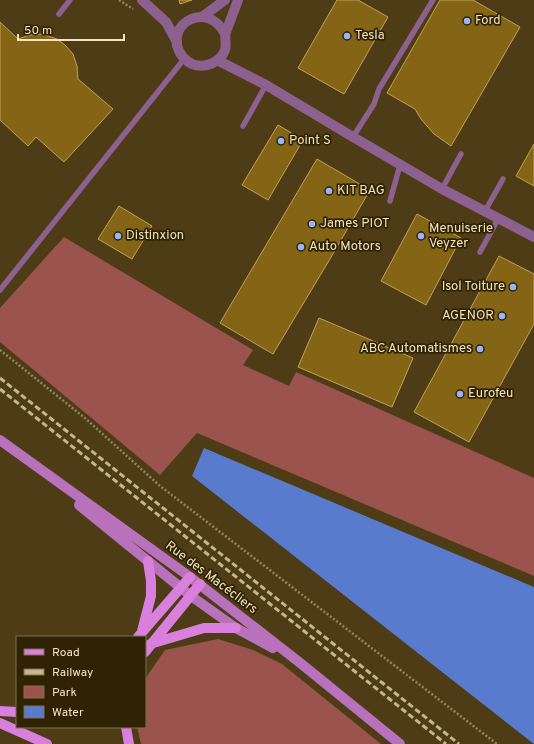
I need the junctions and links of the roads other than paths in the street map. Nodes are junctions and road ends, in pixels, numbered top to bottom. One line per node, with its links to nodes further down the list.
1 (70, 0): 6 (lane)
2 (142, 0): 9 (street)
3 (225, 0): 7 (street)
4 (238, 0): 8 (street)
5 (433, 0): 14 (lane)
6 (59, 14)
7 (202, 17): 8 (street); 9 (street)
8 (225, 34): 11 (street)
9 (177, 42): 10 (street)
10 (184, 59): 11 (street); 24 (lane)
11 (217, 60): 12 (street)
12 (266, 85): 13 (lane); 14 (street)
13 (244, 126)
14 (353, 137): 16 (street)
15 (461, 154): 18 (lane)
16 (400, 165): 18 (street); 19 (lane)
17 (503, 179): 20 (lane)
18 (442, 189): 20 (street)
19 (390, 201)
20 (485, 211): 21 (street)
21 (498, 219): 22 (street); 23 (lane)
22 (534, 237)
23 (480, 252)
24 (0, 290)
25 (0, 440): 26 (street, Rue des Macécliers); 27 (street, Rue des Macécliers)
26 (148, 561): 29 (street, Rue des Macécliers); 32 (main road)
27 (190, 577): 28 (street, Rue des Macécliers); 29 (main road)
28 (200, 584): 30 (main road); 34 (street, Rue des Macécliers)
29 (181, 588): 30 (street, Rue des Macécliers); 32 (main road)
30 (190, 596): 31 (street, Rue des Macécliers); 33 (main road)
31 (236, 628): 33 (main road); 34 (street, Rue des Macécliers)
32 (140, 635)
33 (148, 648)
34 (299, 662): 41 (street, Rue des Macécliers)
35 (0, 711): 36 (main road)
36 (16, 712)
37 (0, 723): 39 (main road)
38 (126, 728): 40 (main road)
39 (47, 744)
40 (129, 744)
41 (400, 744)

